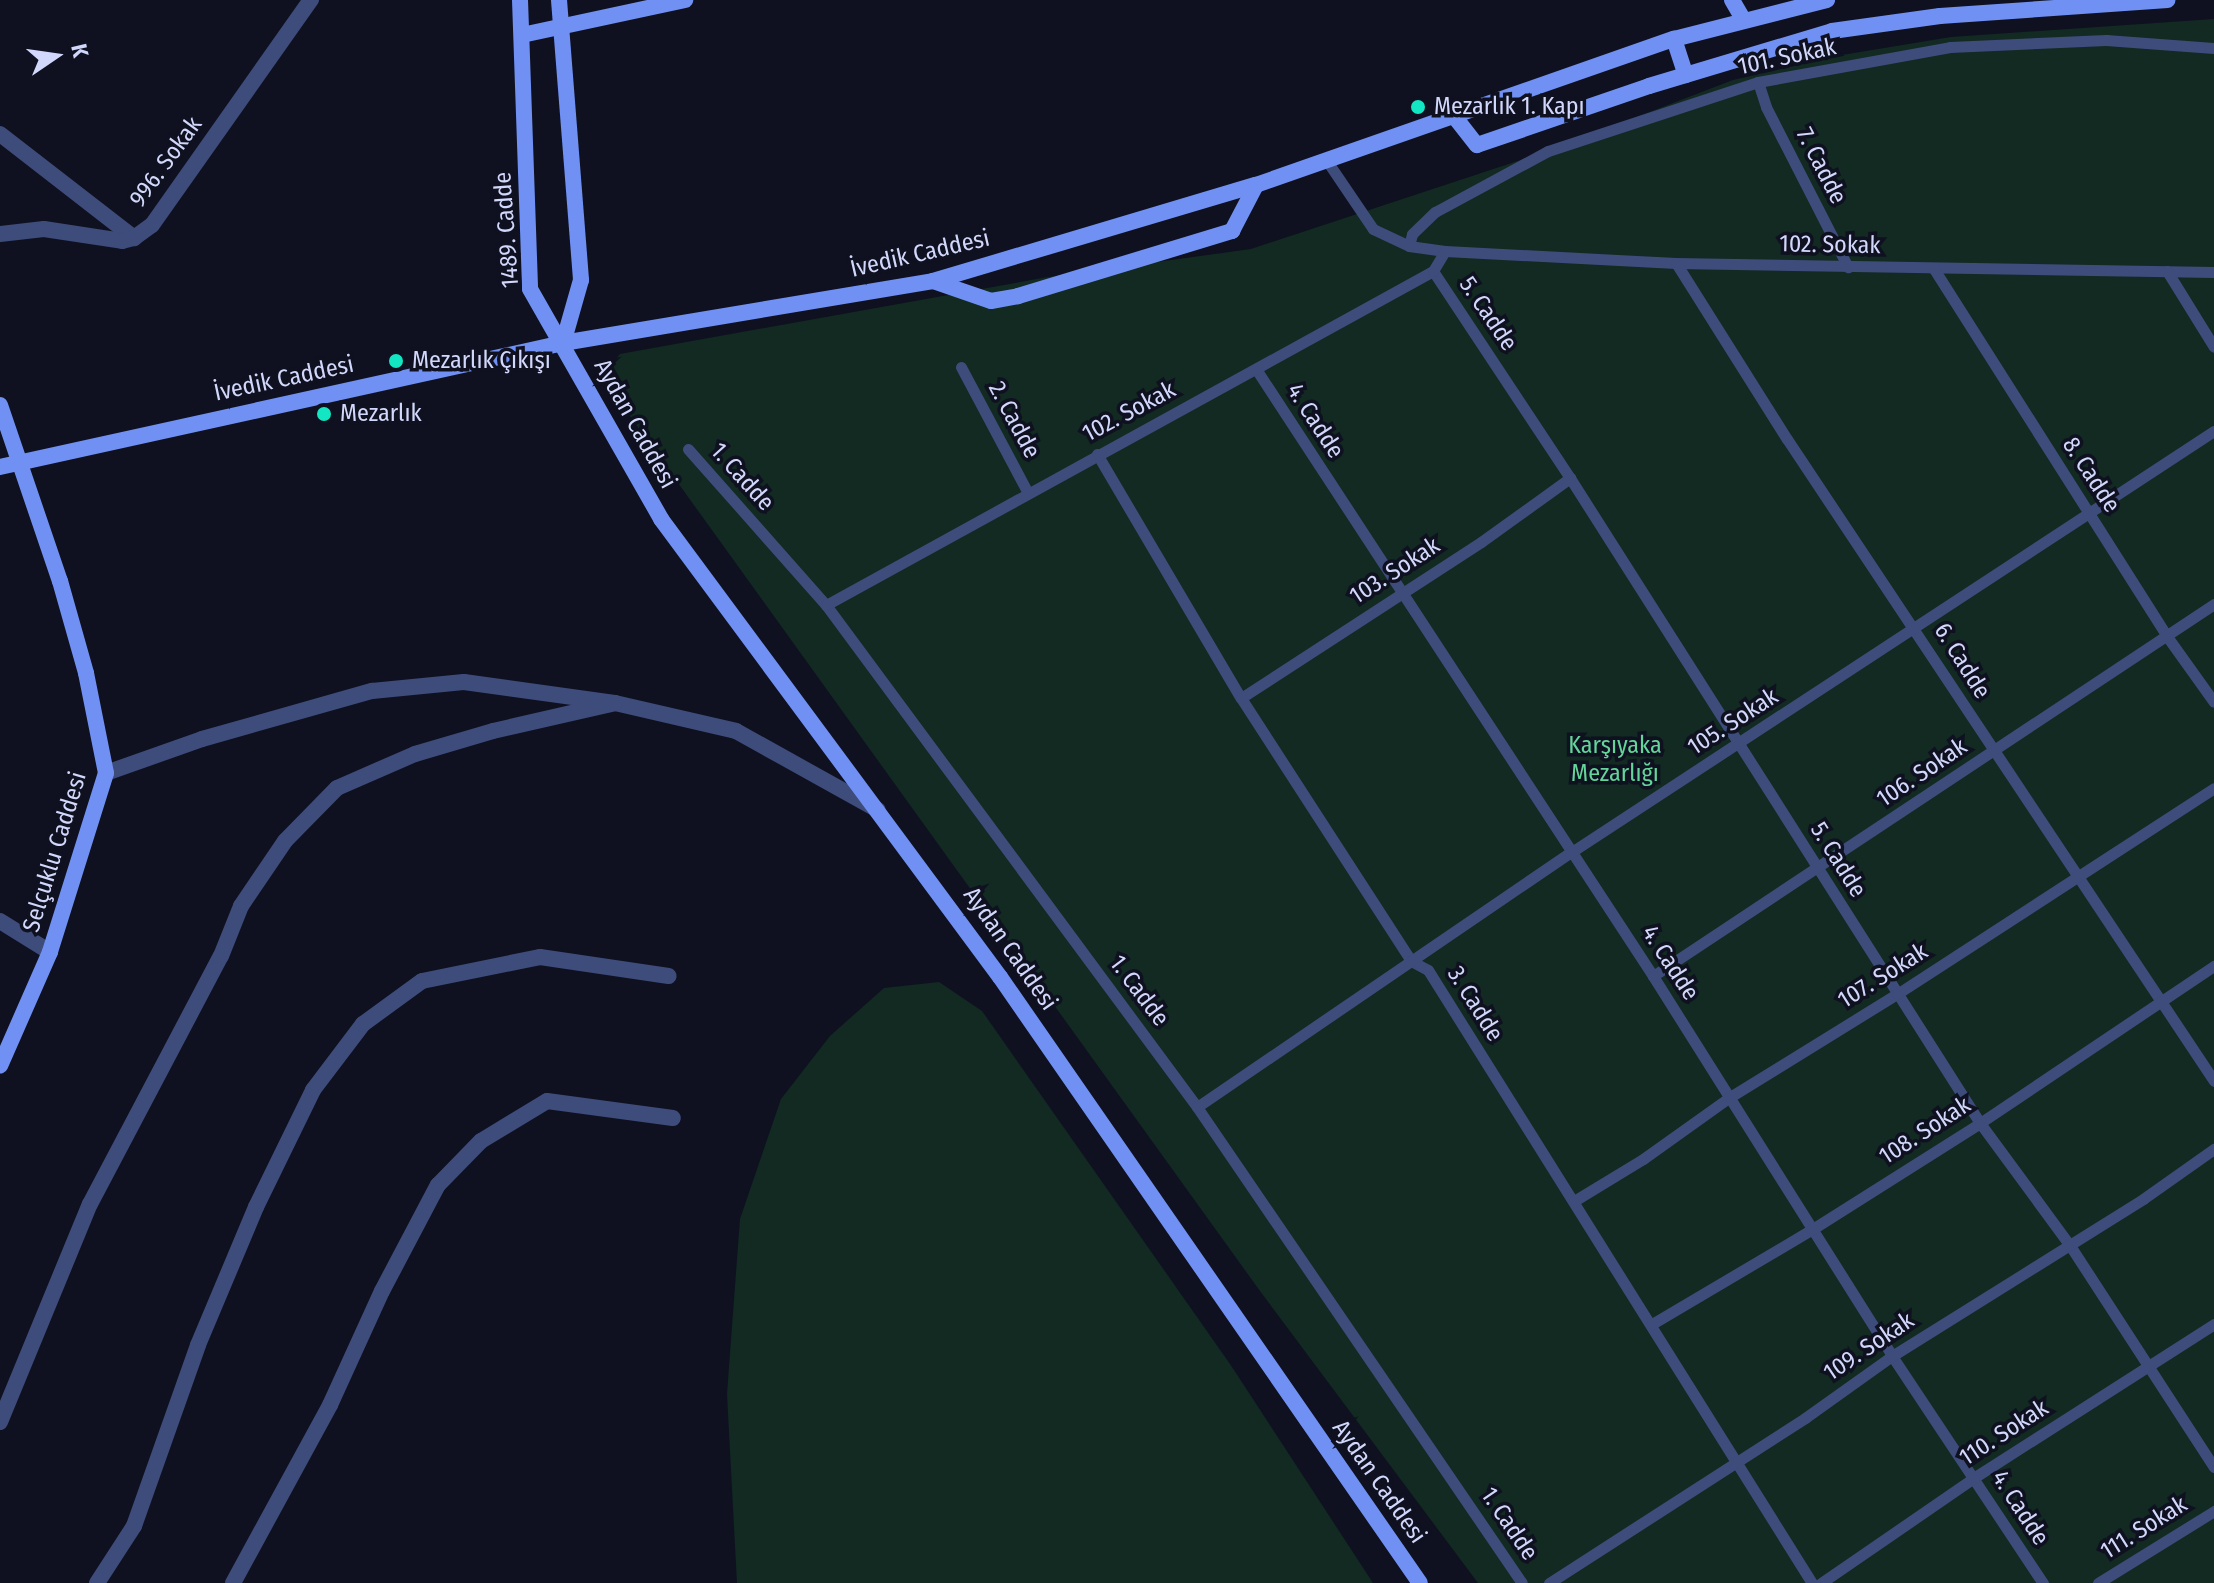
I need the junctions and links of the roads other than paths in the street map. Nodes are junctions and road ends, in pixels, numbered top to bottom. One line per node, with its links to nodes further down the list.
1 (311, 0): 21 (street, 996. Sokak)
2 (520, 0): 11 (street, 1489. Cadde)
3 (559, 0): 10 (street)
4 (685, 0): 10 (street)
5 (1732, 0): 9 (street)
6 (1827, 0): 9 (street, İvedik Caddesi)
7 (2167, 0): 8 (street)
8 (2030, 5): 14 (street)
9 (1743, 19): 12 (street, İvedik Caddesi)
10 (561, 29): 11 (street); 31 (street)
11 (522, 35): 31 (street, 1489. Cadde)
12 (1674, 39): 14 (street); 16 (street, İvedik Caddesi)
13 (2214, 48): 15 (lane, 101. Sokak)
14 (1686, 75): 16 (street)
15 (1758, 82): 22 (lane, 101. Sokak); 25 (lane, 7. Cadde)
16 (1454, 116): 18 (street, İvedik Caddesi)
17 (0, 134): 21 (street)
18 (1327, 161): 19 (street, İvedik Caddesi); 22 (lane, 102. Sokak)
19 (1256, 185): 30 (street, İvedik Caddesi); 30 (street)
20 (0, 234): 21 (street, 996. Sokak)
21 (134, 238)
22 (1409, 246): 23 (lane, 102. Sokak)
23 (1445, 251): 24 (lane, 102. Sokak); 27 (lane)
24 (1676, 263): 25 (lane, 102. Sokak); 47 (lane, 6. Cadde)
25 (1848, 267): 26 (lane, 102. Sokak)
26 (1934, 269): 28 (lane, 102. Sokak); 43 (lane, 8. Cadde)
27 (1433, 271): 34 (lane, 102. Sokak); 41 (lane, 5. Cadde)
28 (2167, 271): 29 (lane, 102. Sokak); 32 (lane)
29 (2214, 272)
30 (933, 281): 31 (street, İvedik Caddesi)
31 (563, 343): 39 (street, İvedik Caddesi); 56 (street, Aydan Caddesi)
32 (2214, 347)
33 (961, 367): 42 (lane, 2. Cadde)
34 (1256, 369): 38 (lane, 102. Sokak); 44 (lane, 4. Cadde)
35 (0, 405): 39 (street, Selçuklu Caddesi)
36 (2214, 431): 43 (lane, 105. Sokak)
37 (688, 449): 46 (lane, 1. Cadde)
38 (1097, 454): 42 (lane, 102. Sokak); 49 (lane, 3. Cadde)
39 (18, 462): 40 (street, İvedik Caddesi); 54 (street, Selçuklu Caddesi)
40 (0, 467)
41 (1570, 478): 44 (lane, 103. Sokak); 52 (lane, 5. Cadde)
42 (1028, 493): 46 (lane, 102. Sokak)
43 (2088, 511): 47 (lane, 105. Sokak); 48 (lane, 8. Cadde)
44 (1400, 593): 49 (lane, 103. Sokak); 57 (lane, 4. Cadde)
45 (2214, 604): 48 (lane, 106. Sokak)
46 (826, 605): 71 (lane, 1. Cadde)
47 (1915, 627): 52 (lane, 105. Sokak); 53 (lane, 6. Cadde)
48 (2166, 635): 50 (lane, 8. Cadde); 53 (lane, 106. Sokak)
49 (1241, 698): 62 (lane, 3. Cadde)
50 (2214, 702)
51 (615, 703): 54 (street); 56 (street); 82 (street)
52 (1740, 744): 57 (lane, 105. Sokak); 58 (lane, 5. Cadde)
53 (1994, 751): 58 (lane, 106. Sokak); 59 (lane, 6. Cadde)
54 (106, 773): 61 (street, Selçuklu Caddesi)
55 (2214, 788): 59 (lane, 107. Sokak)
56 (882, 812): 89 (street, Aydan Caddesi)
57 (1570, 853): 62 (lane, 105. Sokak); 65 (lane, 4. Cadde)
58 (1818, 870): 65 (lane, 106. Sokak); 66 (lane, 5. Cadde)
59 (2080, 877): 66 (lane, 107. Sokak); 67 (lane, 6. Cadde)
60 (0, 921): 61 (street)
61 (50, 952): 68 (street, Selçuklu Caddesi)
62 (1411, 961): 71 (lane, 105. Sokak); 75 (lane, 3. Cadde)
63 (2214, 966): 67 (lane, 108. Sokak)
64 (669, 976): 87 (street)
65 (1653, 976): 70 (lane, 4. Cadde)
66 (1897, 994): 70 (lane, 107. Sokak); 73 (lane, 5. Cadde)
67 (2161, 1000): 69 (lane, 6. Cadde); 73 (lane, 108. Sokak)
68 (0, 1066)
69 (2214, 1081)
70 (1730, 1097): 75 (lane, 107. Sokak); 76 (lane, 4. Cadde)
71 (1197, 1107): 90 (lane, 1. Cadde)
72 (673, 1118): 88 (street)
73 (1980, 1123): 76 (lane, 108. Sokak); 77 (lane, 5. Cadde)
74 (2214, 1149): 77 (lane, 109. Sokak)
75 (1574, 1201): 78 (lane, 3. Cadde)
76 (1811, 1230): 78 (lane, 108. Sokak); 80 (lane, 4. Cadde)
77 (2069, 1244): 80 (lane, 109. Sokak); 81 (lane, 5. Cadde)
78 (1652, 1324): 83 (lane, 3. Cadde)
79 (2214, 1324): 81 (lane, 110. Sokak)
80 (1892, 1356): 83 (lane, 109. Sokak); 85 (lane, 4. Cadde)
81 (2151, 1365): 84 (lane, 5. Cadde); 85 (lane, 110. Sokak)
82 (0, 1422)
83 (1738, 1460): 91 (lane, 109. Sokak); 92 (lane, 3. Cadde)
84 (2214, 1467)
85 (1975, 1477): 93 (lane, 110. Sokak); 94 (lane, 4. Cadde)
86 (2214, 1511): 95 (lane, 111. Sokak)
87 (97, 1583)
88 (233, 1583)
89 (1420, 1583)
90 (1522, 1583)
91 (1549, 1583)
92 (1812, 1583)
93 (1821, 1583)
94 (2043, 1583)
95 (2098, 1583)

